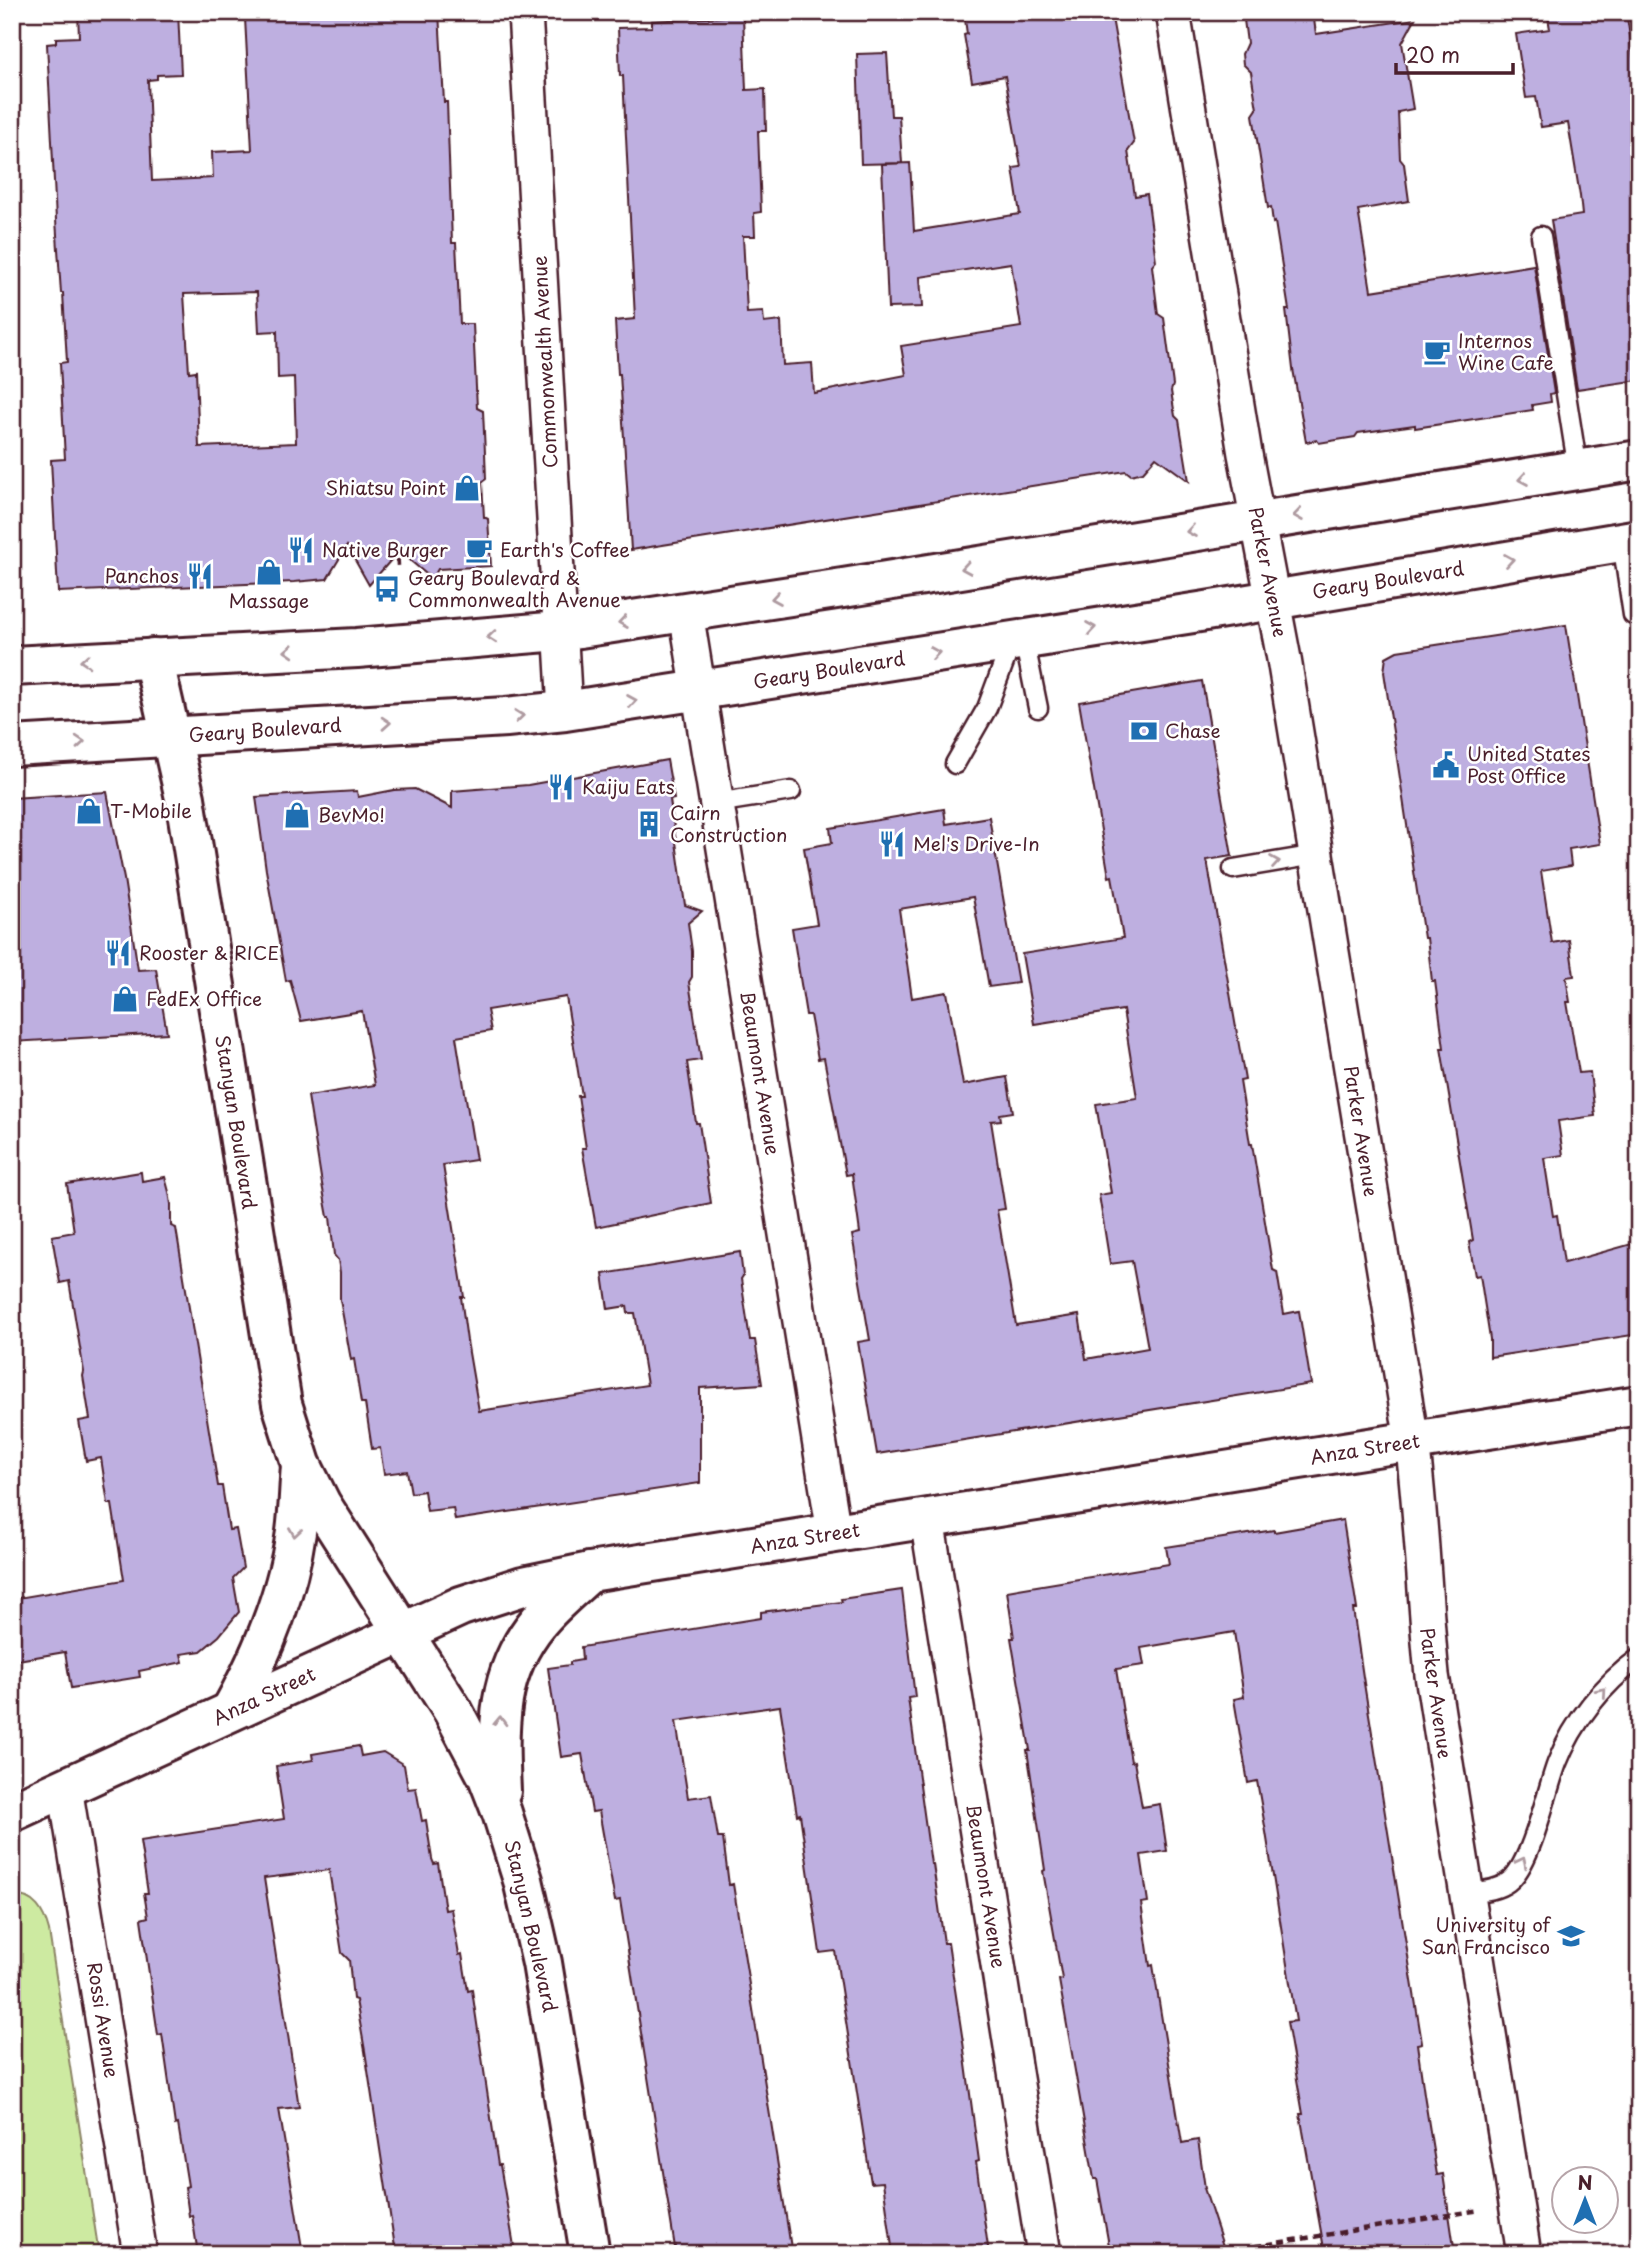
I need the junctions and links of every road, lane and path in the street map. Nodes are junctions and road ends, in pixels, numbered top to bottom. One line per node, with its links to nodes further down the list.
1 (524, 12): 13 (street, Commonwealth Avenue)
2 (1173, 12): 6 (street, Parker Avenue)
3 (1541, 236): 5 (lane)
4 (1639, 460): 5 (main road)
5 (1578, 470): 6 (main road, one-way to 6)
6 (1258, 521): 10 (street, Parker Avenue); 11 (main road, one-way to 11)
7 (1630, 541): 10 (main road, Geary Boulevard, one-way to 7); 12 (lane)
8 (397, 547): 9 (path)
9 (398, 566)
10 (1272, 598): 14 (main road, Geary Boulevard, one-way to 10); 25 (street, Parker Avenue)
11 (686, 612): 13 (main road, one-way to 13); 17 (street, Beaumont Avenue)
12 (1633, 615)
13 (560, 631): 15 (main road, one-way to 15); 19 (street, Commonwealth Avenue)
14 (1018, 640): 17 (main road, Geary Boulevard, one-way to 14); 18 (lane); 22 (lane)
15 (153, 658): 16 (main road, one-way to 16); 20 (main road, Stanyan Boulevard)
16 (12, 666)
17 (698, 690): 19 (main road, Geary Boulevard, one-way to 17); 24 (street, Beaumont Avenue)
18 (1038, 708)
19 (565, 711): 20 (main road, Geary Boulevard, one-way to 19)
20 (171, 736): 21 (main road, Geary Boulevard, one-way to 20); 29 (main road, Stanyan Boulevard)
21 (12, 746)
22 (955, 764)
23 (791, 791): 24 (lane)
24 (716, 803): 31 (street, Beaumont Avenue)
25 (1316, 855): 26 (lane, one-way to 25); 28 (street, Parker Avenue)
26 (1233, 869)
27 (1639, 1405): 28 (main road, Anza Street)
28 (1412, 1441): 30 (main road, Anza Street); 39 (street, Parker Avenue)
29 (305, 1473): 33 (main road, Stanyan Boulevard); 35 (main road, one-way to 35)
30 (927, 1518): 31 (main road, Anza Street); 43 (street, Beaumont Avenue)
31 (834, 1534): 32 (main road, Anza Street)
32 (590, 1572): 33 (main road, Anza Street); 38 (main road, one-way to 32)
33 (402, 1633): 35 (main road, Anza Street); 38 (main road, Stanyan Boulevard)
34 (1639, 1658): 39 (lane, one-way to 34)
35 (231, 1711): 36 (main road, Anza Street)
36 (65, 1787): 37 (main road, Anza Street); 41 (street, Rossi Avenue)
37 (12, 1812)
38 (502, 1813): 42 (main road, Stanyan Boulevard)
39 (1467, 1894): 40 (street, Parker Avenue)
40 (1516, 2204): 44 (path); 45 (street, Parker Avenue)
41 (140, 2254)
42 (590, 2254)
43 (1044, 2254)
44 (1208, 2254)
45 (1524, 2254)

